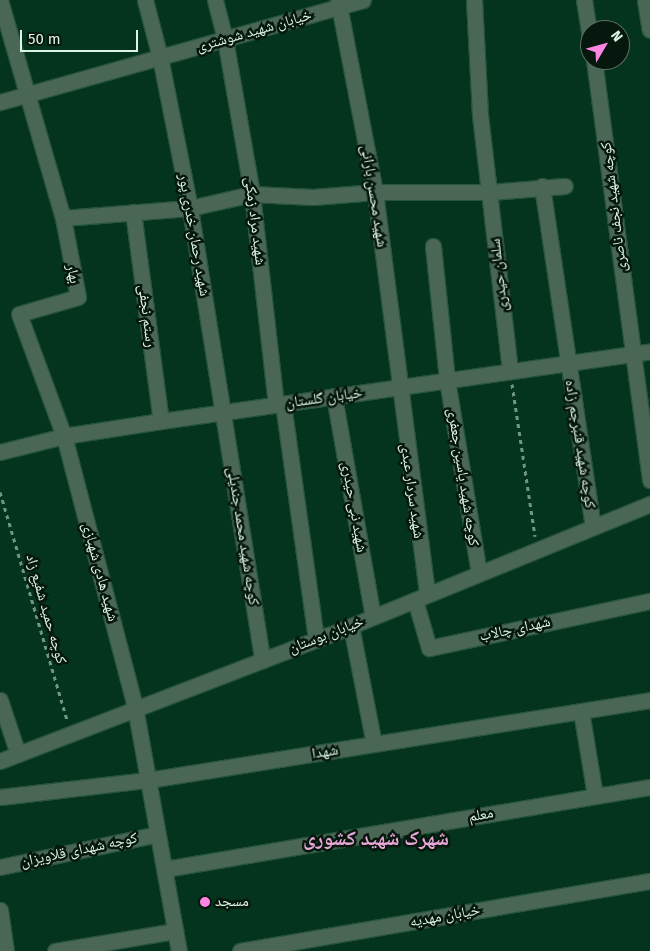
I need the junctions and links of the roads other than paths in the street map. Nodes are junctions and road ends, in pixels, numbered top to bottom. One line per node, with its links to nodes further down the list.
1 (0, 0): 14 (street, بهار)
2 (145, 0): 12 (street, شهید رحمان خدری پور)
3 (215, 0): 11 (street, شهید مراد زمکی)
4 (363, 0): 8 (street, خیابان شهید شوشتری)
5 (474, 0): 19 (street, سلمان حیدری)
6 (584, 0): 9 (street)
7 (645, 0): 10 (street)
8 (339, 4): 11 (street, خیابان شهید شوشتری); 18 (street, شهید محسن بارانی)
9 (587, 20)
10 (650, 30)
11 (226, 39): 12 (street, خیابان شهید شوشتری); 20 (street, شهید مراد زمکی)
12 (160, 57): 14 (street, خیابان شهید شوشتری); 21 (street, شهید رحمان خدری پور)
13 (596, 70): 26 (street, کوچه شهید نجف ناصری)
14 (30, 94): 15 (street, خیابان شهید شوشتری); 23 (street, بهار)
15 (0, 102)
16 (542, 186): 17 (street); 19 (street); 27 (street, کوچه شهید قنبرجم زاده)
17 (566, 186)
18 (375, 192): 19 (street); 20 (street); 30 (street, شهید محسن بارانی)
19 (490, 192): 28 (street, سلمان حیدری)
20 (252, 194): 21 (street); 32 (street, شهید مراد زمکی)
21 (190, 208): 22 (street); 33 (street, شهید رحمان خدری پور)
22 (133, 212): 23 (street); 34 (street, رستم نجفی)
23 (62, 218): 35 (street, بهار)
24 (433, 246): 29 (street, کوچه شهید یاسین جعفری)
25 (650, 351): 26 (street, خیابان گلستان)
26 (631, 354): 27 (street, خیابان گلستان); 37 (street, کوچه شهید نجف ناصری)
27 (567, 363): 28 (street, خیابان گلستان); 39 (street, کوچه شهید قنبرجم زاده)
28 (510, 371): 29 (street, خیابان گلستان)
29 (447, 380): 30 (street, خیابان گلستان); 40 (street, کوچه شهید یاسین جعفری)
30 (398, 387): 31 (street, خیابان گلستان); 41 (street, شهید سردار عبدی)
31 (334, 396): 32 (street, خیابان گلستان); 43 (street, شهید نبی حیدری)
32 (280, 404): 33 (street, خیابان گلستان); 45 (street, شهید مراد زمکی)
33 (224, 413): 34 (street, خیابان گلستان); 46 (street, کوچه شهید محمد جندیلی)
34 (161, 421): 35 (street, خیابان گلستان)
35 (64, 436): 36 (street, خیابان گلستان); 49 (street, شهید هادی شهبازی)
36 (0, 452)
37 (650, 480)
38 (650, 504): 39 (street, خیابان بوستان)
39 (593, 526): 40 (street, خیابان بوستان)
40 (479, 573): 41 (street, خیابان بوستان)
41 (421, 597): 42 (street, شهدای چالاب); 43 (street, خیابان بوستان)
42 (650, 601)
43 (373, 617): 44 (street, خیابان بوستان)
44 (351, 626): 45 (street, خیابان بوستان); 51 (street)
45 (316, 640): 46 (street, خیابان بوستان)
46 (262, 660): 49 (street, خیابان بوستان)
47 (0, 700): 52 (street)
48 (650, 700): 50 (street, شهدا)
49 (135, 707): 52 (street, خیابان بوستان); 54 (street)
50 (581, 711): 51 (street, شهدا); 56 (street)
51 (374, 744): 54 (street, شهدا)
52 (18, 754): 53 (street, خیابان بوستان)
53 (0, 761)
54 (148, 780): 57 (street, شهدا); 58 (street)
55 (650, 787): 56 (street, معلم)
56 (595, 796): 60 (street, معلم)
57 (0, 797)
58 (158, 834): 59 (street, کوچه شهدای قلاویزان); 60 (street)
59 (0, 867)
60 (165, 868): 63 (street)
61 (650, 880): 67 (street, خیابان مهدیه)
62 (0, 910): 64 (street)
63 (176, 931): 65 (street); 66 (street)
64 (6, 951)
65 (55, 951)
66 (179, 951)
67 (240, 951)

